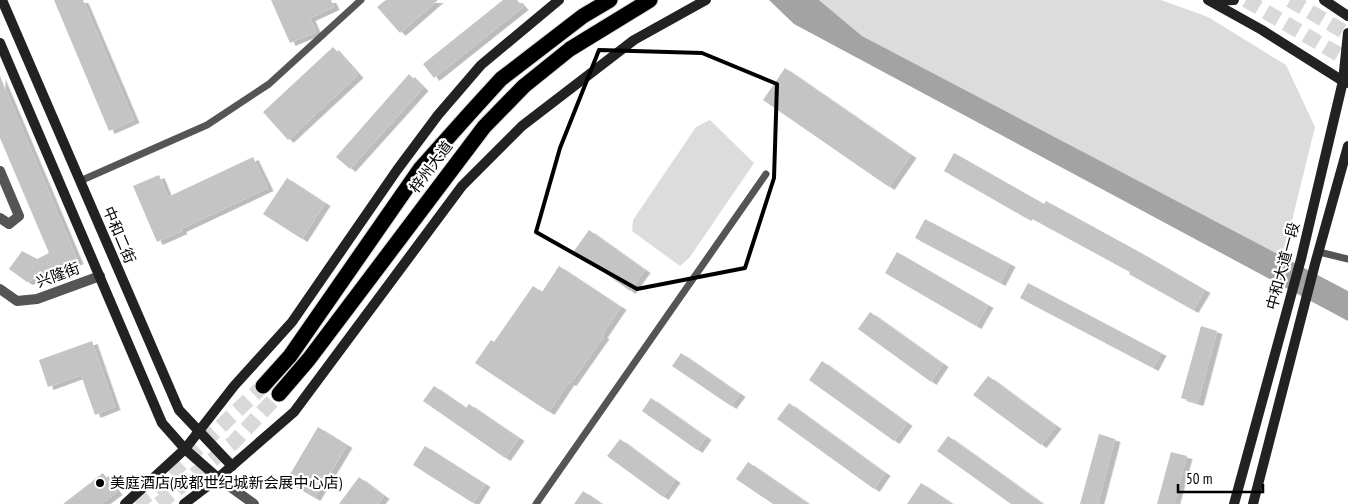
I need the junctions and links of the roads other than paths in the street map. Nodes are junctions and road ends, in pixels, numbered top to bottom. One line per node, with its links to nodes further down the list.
1 (2, 0): 17 (main road, 中和二街)
2 (361, 0): 17 (lane)
3 (559, 0): 25 (main road)
4 (610, 0): 23 (highway, 梓州大道)
5 (650, 0): 24 (highway, 梓州大道)
6 (706, 0): 27 (main road)
7 (1209, 0): 8 (main road); 13 (main road)
8 (1234, 0)
9 (1324, 0): 10 (main road)
10 (1348, 16)
11 (1348, 34): 13 (main road, 中和大道一段)
12 (0, 43): 21 (main road)
13 (1345, 83): 33 (main road, 中和大道一段)
14 (1348, 146): 19 (main road, 中和大道一段)
15 (0, 171): 18 (street)
16 (766, 174): 32 (lane)
17 (80, 181): 25 (main road, 中和二街)
18 (0, 218)
19 (1319, 252): 20 (lane); 34 (main road, 中和大道一段)
20 (1348, 259)
21 (100, 276): 22 (street, 兴隆街); 26 (main road)
22 (0, 289)
23 (263, 386)
24 (279, 394)
25 (199, 431): 26 (main road); 27 (main road, 中和二街)
26 (184, 449): 28 (main road); 29 (main road)
27 (232, 466): 28 (main road)
28 (218, 478): 30 (main road); 31 (street)
29 (125, 504)
30 (184, 504)
31 (254, 504)
32 (536, 504)
33 (1234, 504)
34 (1253, 504)

